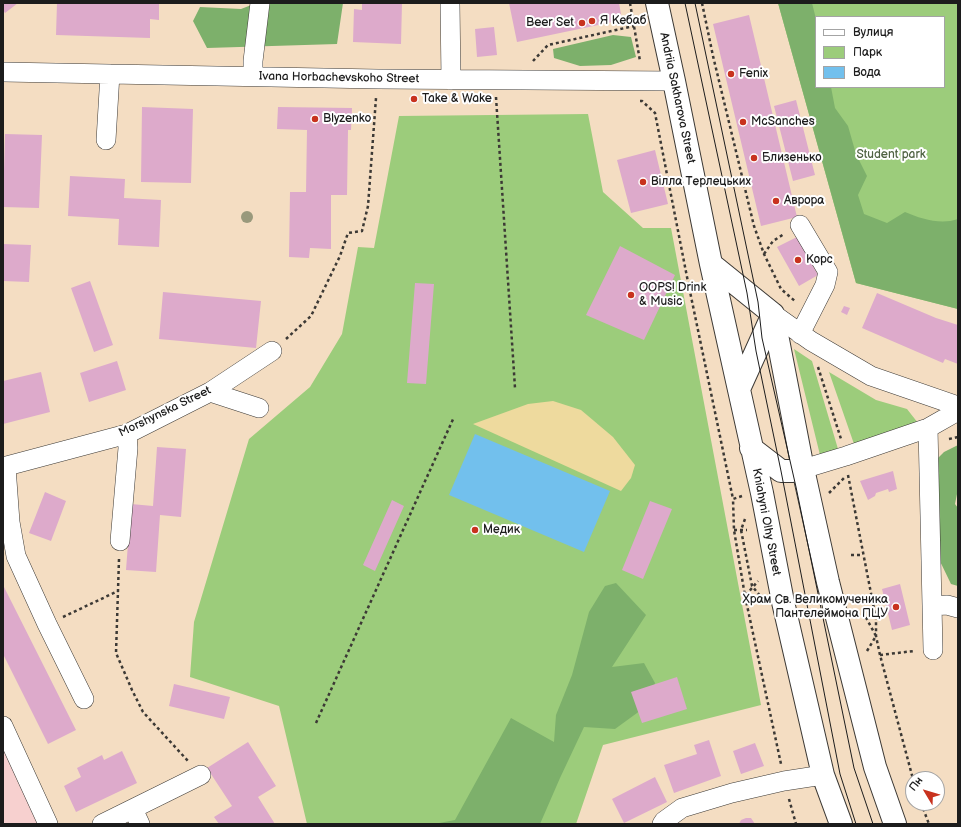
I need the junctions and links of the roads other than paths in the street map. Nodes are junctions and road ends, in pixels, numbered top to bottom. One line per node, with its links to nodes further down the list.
1 (260, 3): 6 (street)
2 (450, 3): 7 (street)
3 (657, 3): 8 (main road, Andriia Sakharova Street)
4 (3, 72): 5 (street, Ivana Horbachevskoho Street)
5 (110, 74): 6 (street, Ivana Horbachevskoho Street); 9 (street)
6 (253, 76): 7 (street, Ivana Horbachevskoho Street)
7 (450, 80): 8 (street, Ivana Horbachevskoho Street)
8 (674, 82): 11 (main road, Andriia Sakharova Street)
9 (106, 140)
10 (794, 228): 13 (street)
11 (711, 264): 12 (main road); 15 (main road, Kniahyni Olhy Street)
12 (773, 314): 13 (street); 15 (main road); 24 (main road)
13 (800, 334): 17 (street)
14 (272, 351): 16 (street, Morshynska Street)
15 (739, 389): 22 (main road, Kniahyni Olhy Street)
16 (210, 392): 18 (street); 21 (street, Morshynska Street)
17 (958, 406)
18 (259, 408)
19 (958, 411): 20 (street)
20 (928, 428): 24 (street); 26 (street)
21 (127, 434): 23 (street, Morshynska Street); 25 (street)
22 (751, 448): 24 (main road); 32 (main road, Kniahyni Olhy Street)
23 (5, 467): 29 (street)
24 (803, 469): 38 (main road)
25 (120, 541)
26 (932, 606): 27 (street); 28 (street)
27 (958, 608)
28 (932, 650)
29 (84, 699)
30 (3, 727): 34 (street)
31 (201, 775): 33 (street)
32 (823, 775): 36 (street); 37 (main road, Kniahyni Olhy Street)
33 (136, 816): 35 (street)
34 (48, 824)
35 (102, 824)
36 (662, 824)
37 (841, 824)
38 (895, 824)

